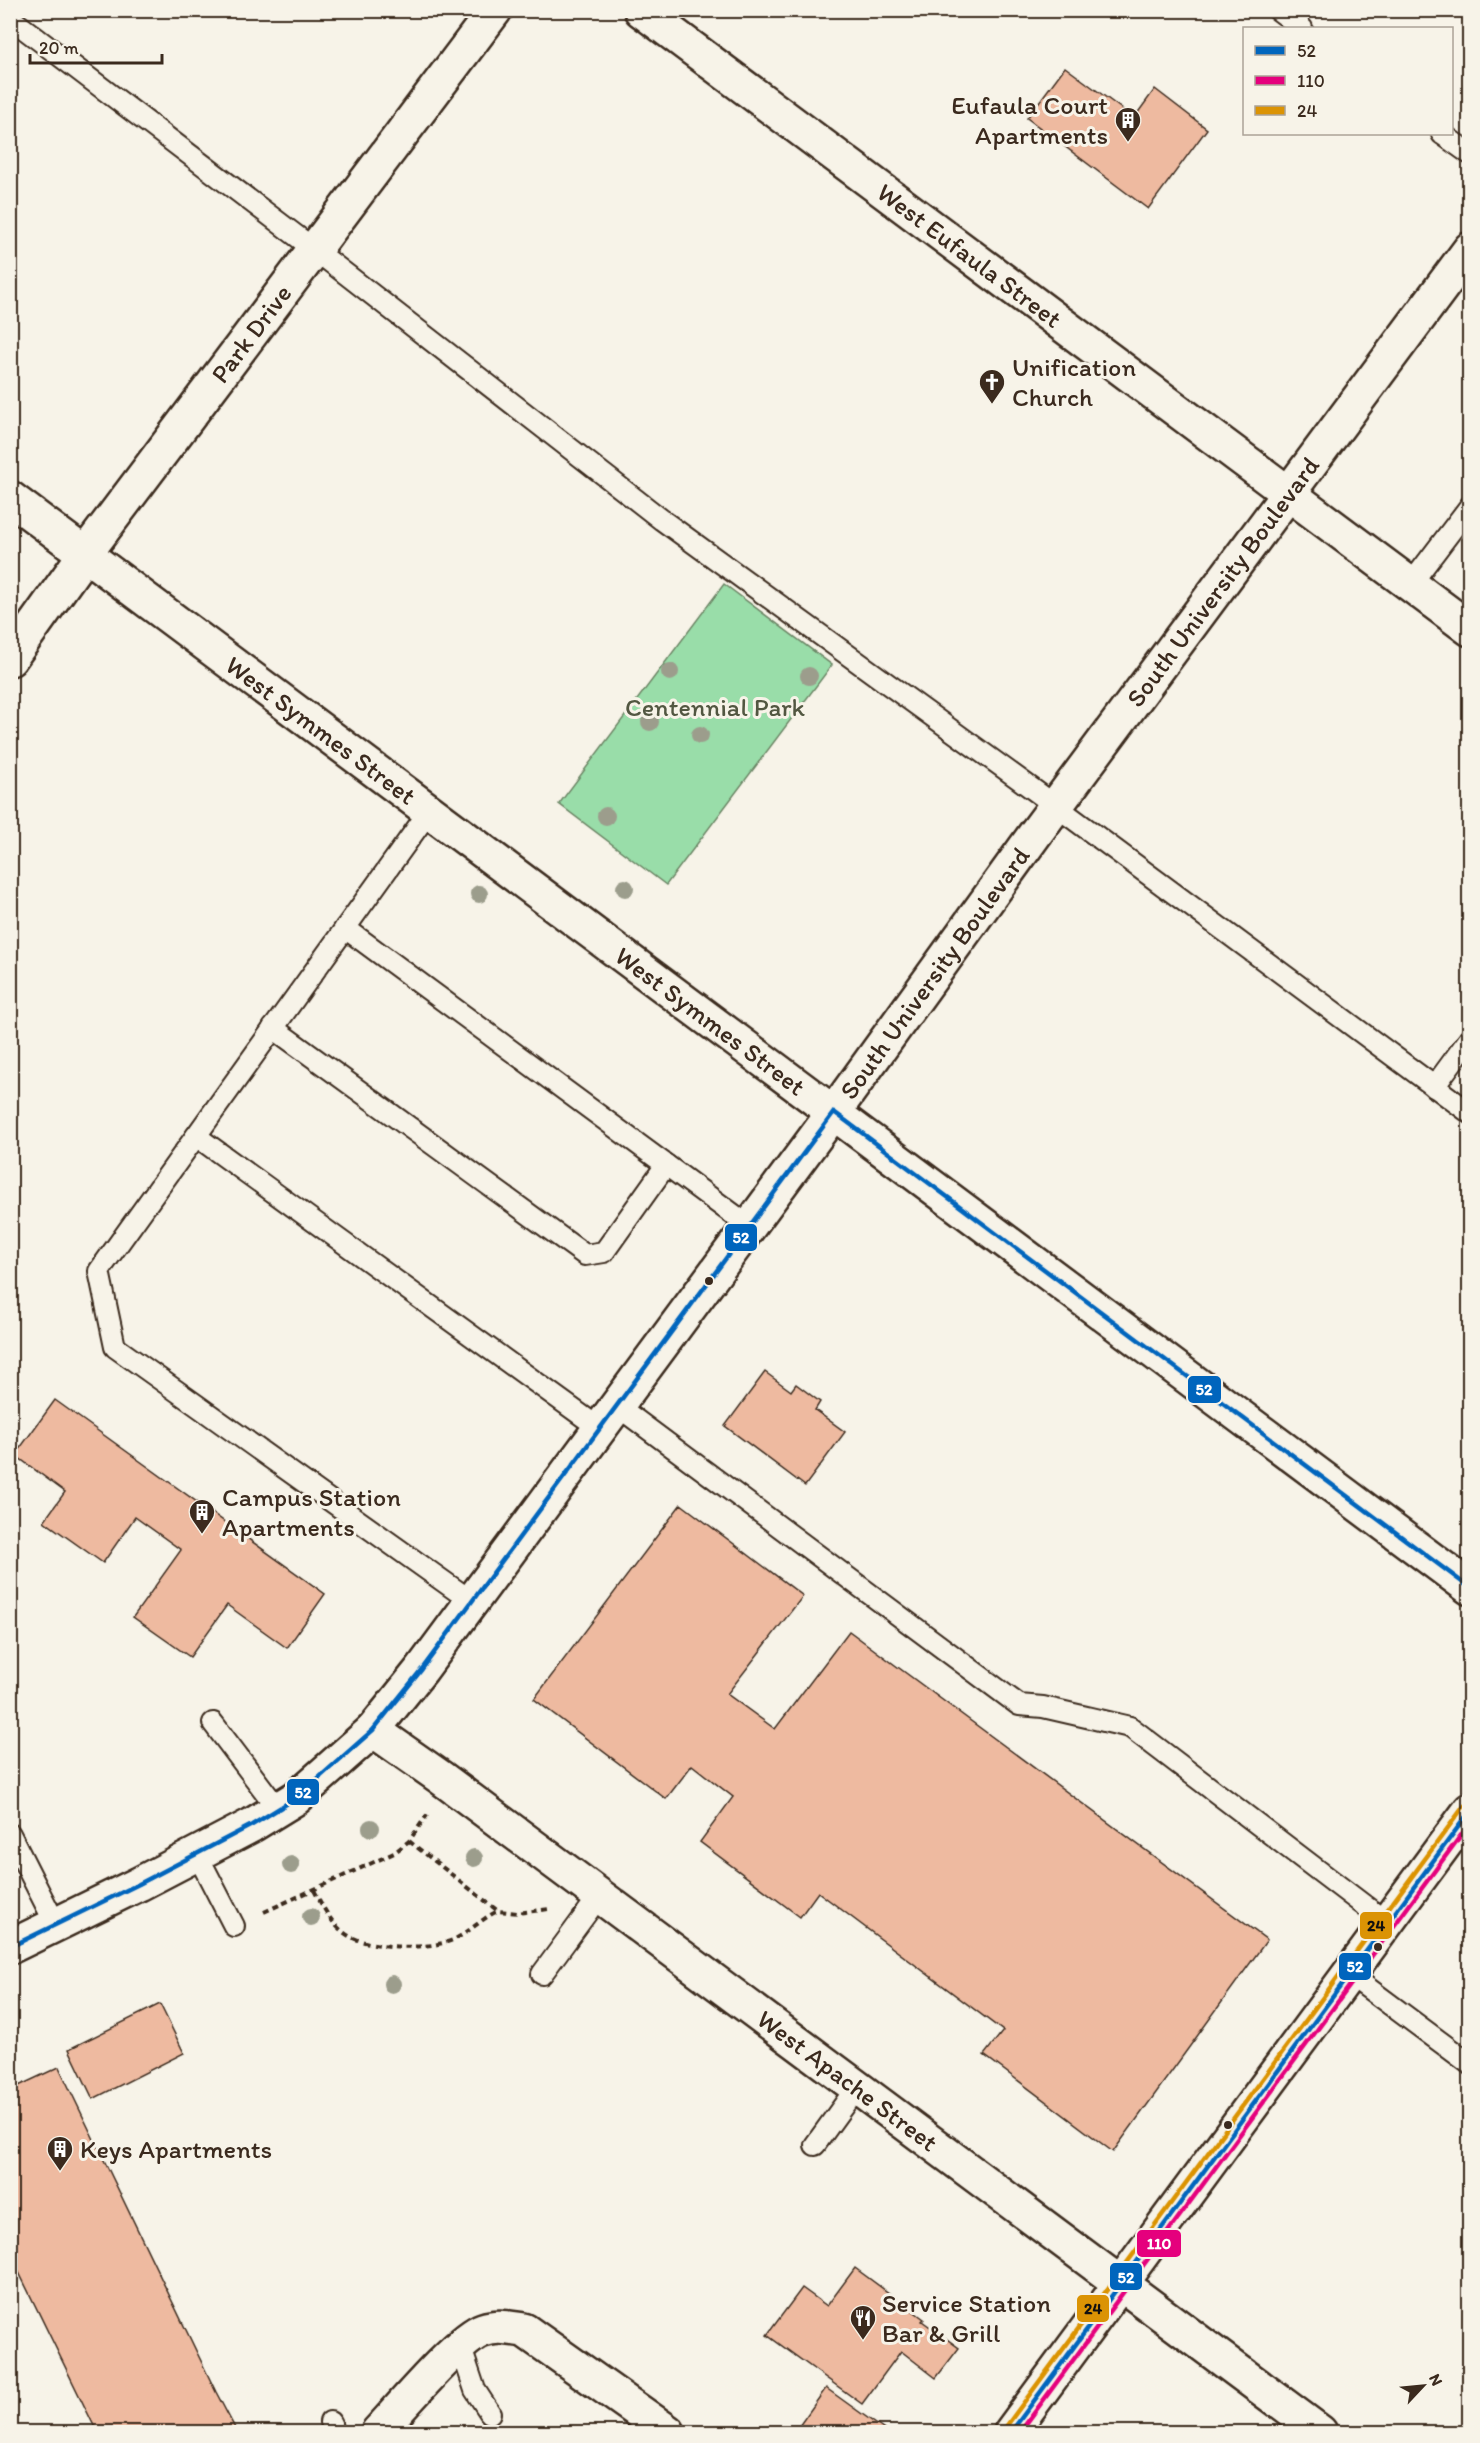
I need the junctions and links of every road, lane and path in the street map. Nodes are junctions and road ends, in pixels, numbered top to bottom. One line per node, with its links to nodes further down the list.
1 (495, 10): 9 (street, Park Drive)
2 (641, 10): 10 (street, West Eufaula Street)
3 (1278, 10): 5 (lane)
4 (10, 18): 9 (lane)
5 (1301, 27)
6 (1443, 135): 7 (lane)
7 (1470, 154)
8 (1470, 249): 10 (street, South University Boulevard)
9 (315, 250): 13 (street, Park Drive); 17 (lane)
10 (1287, 493): 14 (street, West Eufaula Street); 17 (street, South University Boulevard)
11 (10, 498): 13 (street, West Symmes Street)
12 (1470, 506): 14 (lane)
13 (85, 554): 16 (street, Park Drive); 18 (street, West Symmes Street)
14 (1410, 585): 15 (street, West Eufaula Street)
15 (1470, 629)
16 (10, 659)
17 (1056, 806): 22 (lane); 23 (street, South University Boulevard)
18 (430, 810): 19 (lane); 23 (street, West Symmes Street)
19 (345, 928): 20 (lane); 26 (lane)
20 (273, 1028): 25 (lane); 26 (lane)
21 (1470, 1038): 22 (lane)
22 (1434, 1086): 24 (lane)
23 (834, 1112): 27 (street, South University Boulevard); 29 (street, West Symmes Street)
24 (1470, 1113)
25 (196, 1136): 28 (lane); 30 (lane)
26 (666, 1165): 27 (lane)
27 (749, 1226): 28 (street, South University Boulevard)
28 (608, 1417): 30 (street, South University Boulevard); 42 (lane)
29 (1470, 1588)
30 (471, 1601): 32 (street, South University Boulevard)
31 (213, 1723): 34 (lane)
32 (373, 1730): 33 (street, West Apache Street); 34 (street, South University Boulevard)
33 (451, 1785): 37 (path); 40 (street, West Apache Street)
34 (278, 1809): 38 (street, South University Boulevard)
35 (1470, 1810): 42 (street)
36 (10, 1834): 44 (lane)
37 (409, 1841): 39 (path); 41 (path)
38 (198, 1854): 44 (street, South University Boulevard); 45 (lane)
39 (314, 1890): 41 (path); 45 (path)
40 (600, 1895): 43 (lane); 50 (street, West Apache Street)
41 (498, 1911): 43 (path)
42 (1386, 1922): 48 (street)
43 (580, 1923): 47 (lane)
44 (56, 1925): 46 (street, South University Boulevard)
45 (234, 1926)
46 (10, 1947)
47 (542, 1974)
48 (1349, 1974): 49 (lane); 52 (street)
49 (1470, 2064)
50 (856, 2087): 51 (lane); 52 (street, West Apache Street)
51 (816, 2145)
52 (1122, 2283): 57 (street); 58 (street, West Apache Street)
53 (460, 2345): 54 (lane); 55 (street); 56 (street)
54 (490, 2413)
55 (378, 2433)
56 (668, 2433)
57 (1011, 2433)
58 (1320, 2433)

